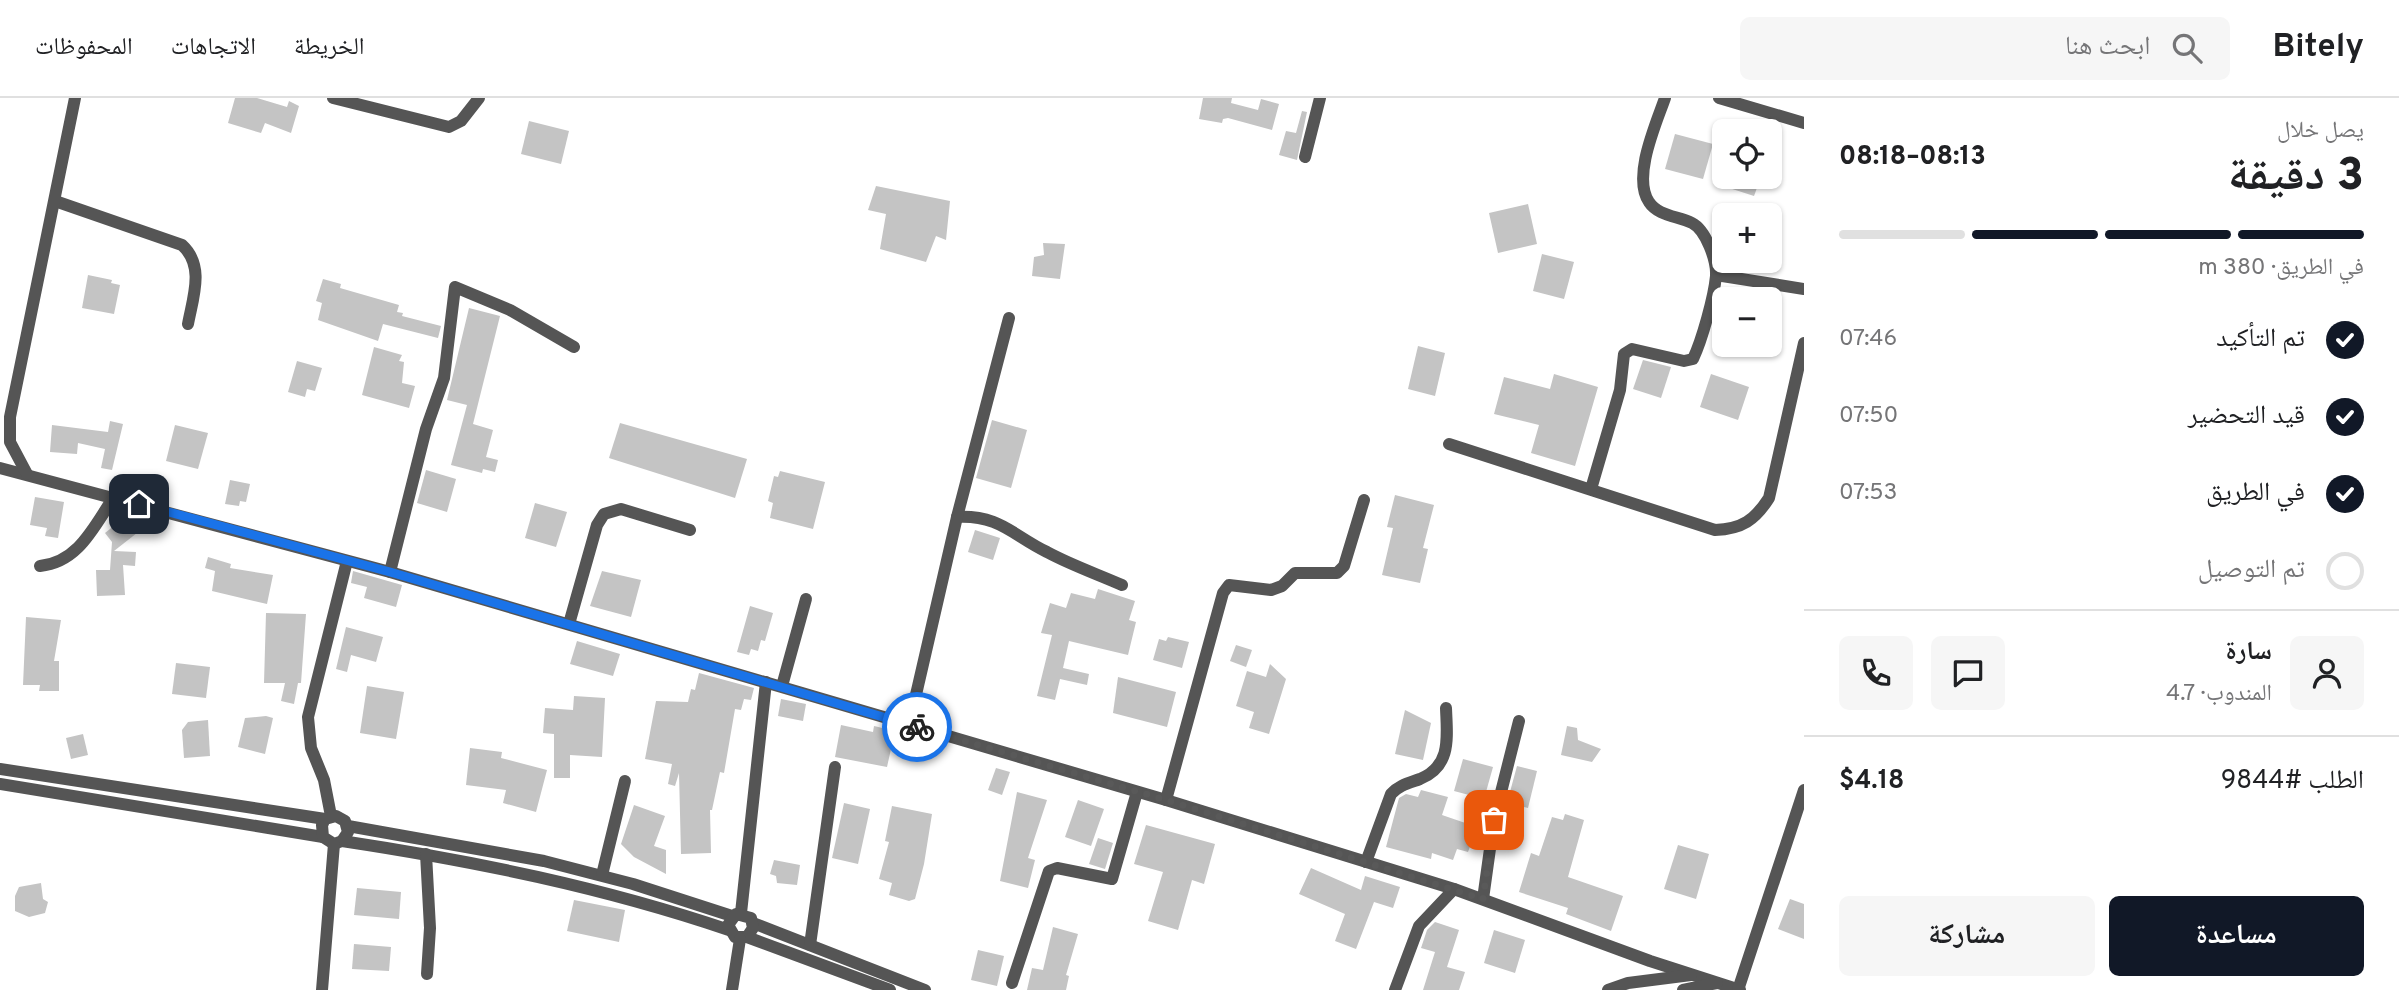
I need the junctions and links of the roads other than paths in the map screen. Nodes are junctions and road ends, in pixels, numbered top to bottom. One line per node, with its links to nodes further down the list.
1 (75, 98): 9 (street)
2 (333, 98): 3 (street)
3 (479, 98)
4 (1320, 98): 8 (street)
5 (1665, 98): 10 (street)
6 (1719, 98): 7 (street)
7 (1804, 123)
8 (1305, 157)
9 (55, 201): 13 (street); 18 (street)
10 (1716, 275): 11 (street); 19 (street)
11 (1804, 289)
12 (1009, 318): 22 (street)
13 (188, 324)
14 (1804, 343): 19 (street)
15 (574, 347): 26 (street)
16 (1449, 444): 19 (street)
17 (0, 468): 18 (street)
18 (27, 474): 20 (street)
19 (1591, 489)
20 (114, 497): 24 (street); 25 (street)
21 (1364, 500): 41 (street)
22 (957, 517): 27 (street); 34 (street)
23 (690, 530): 29 (street)
24 (347, 561): 26 (street); 42 (street)
25 (40, 566)
26 (390, 572): 29 (street)
27 (1122, 585)
28 (806, 599): 31 (street)
29 (569, 624): 30 (street)
30 (766, 682): 31 (street); 52 (street)
31 (782, 686): 34 (street)
32 (1446, 708): 46 (street)
33 (1519, 722): 51 (street)
34 (909, 725): 40 (street)
35 (835, 767): 56 (street)
36 (0, 769): 42 (street)
37 (625, 781): 48 (street)
38 (0, 784): 44 (street)
39 (1804, 790): 68 (street)
40 (1137, 792): 41 (street); 59 (street)
41 (1166, 800): 46 (street)
42 (328, 818): 43 (street); 44 (street)
43 (348, 826): 44 (street); 47 (street)
44 (333, 841): 45 (street); 61 (street)
45 (426, 854): 49 (street); 57 (street)
46 (1366, 862): 50 (street)
47 (568, 866): 48 (street); 49 (street)
48 (602, 875): 52 (street)
49 (565, 881): 54 (street)
50 (1454, 888): 51 (street); 65 (street)
51 (1483, 899): 58 (street)
52 (737, 915): 53 (street); 54 (street)
53 (753, 923): 55 (street); 56 (street)
54 (729, 930): 55 (street)
55 (744, 938): 62 (street); 63 (street)
56 (810, 945): 64 (street)
57 (427, 974)
58 (1698, 975): 60 (street); 66 (street)
59 (1012, 983)
60 (1720, 983): 67 (street); 68 (street)
61 (322, 990)
62 (732, 990)
63 (890, 990)
64 (925, 990)
65 (1395, 990)
66 (1608, 990)
67 (1684, 990)
68 (1739, 990)

